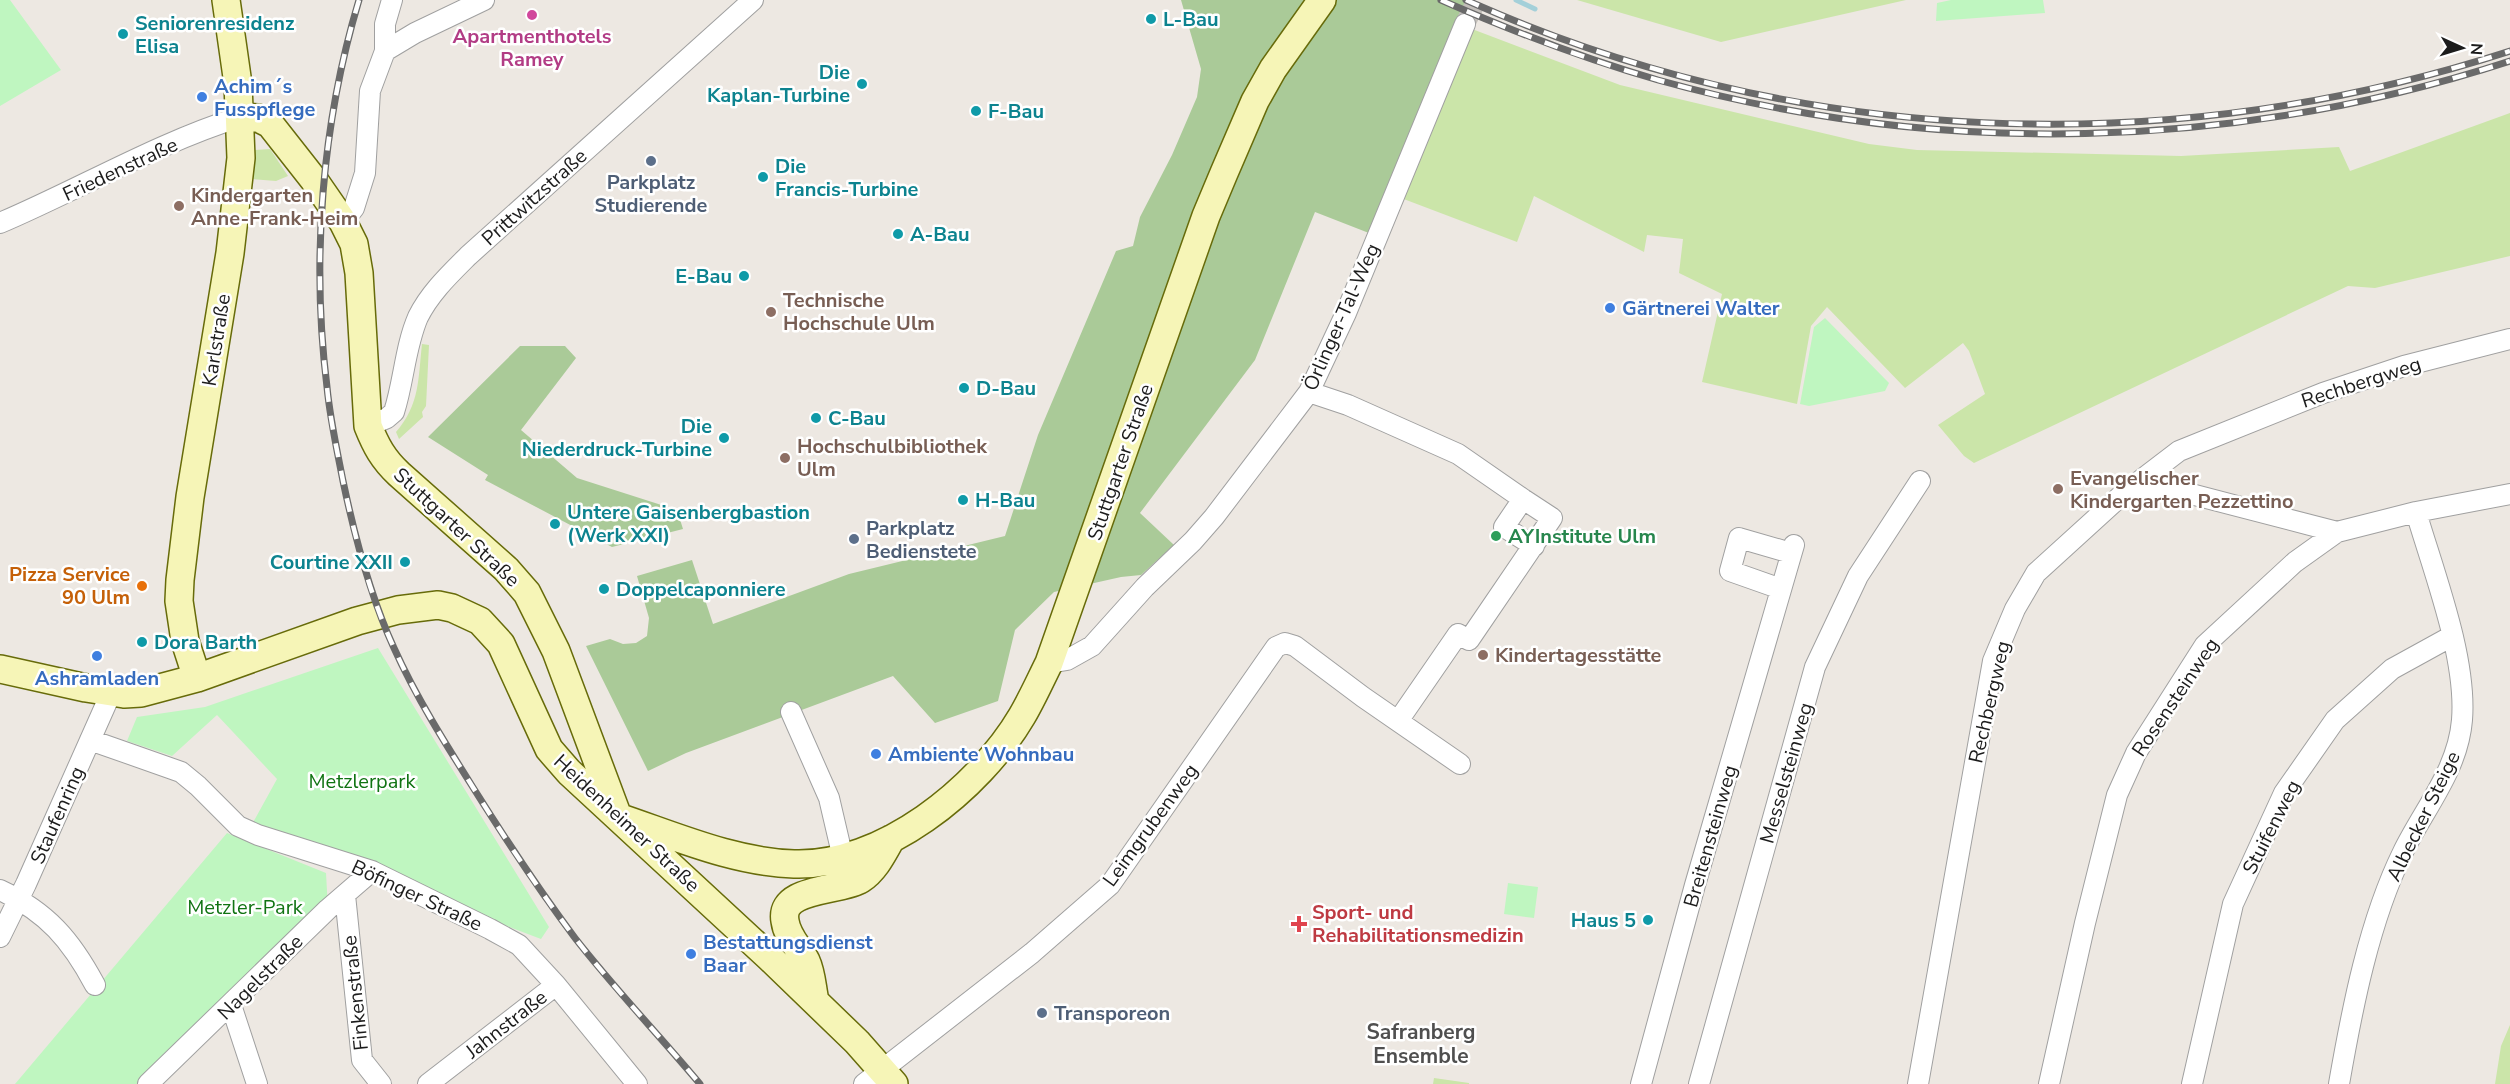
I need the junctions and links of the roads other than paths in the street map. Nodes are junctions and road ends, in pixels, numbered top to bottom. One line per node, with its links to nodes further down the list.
1 (226, 0): 8 (main road, Karlstraße)
2 (392, 0): 7 (street)
3 (484, 0): 7 (street)
4 (753, 0): 13 (street, Prittwitzstraße)
5 (1322, 0): 23 (main road, Stuttgarter Straße)
6 (1465, 24): 12 (street, Örlinger-Tal-Weg)
7 (386, 51): 9 (street)
8 (240, 117): 9 (main road, Stuttgarter Straße); 10 (street, Friedenstraße); 25 (main road, Karlstraße)
9 (343, 222): 13 (main road, Stuttgarter Straße)
10 (0, 223)
11 (2510, 339): 15 (street, Rechbergweg)
12 (1309, 393): 17 (street); 23 (street, Örlinger-Tal-Weg)
13 (368, 426): 31 (main road, Stuttgarter Straße)
14 (1920, 481): 50 (street, Messelsteinweg)
15 (2134, 487): 19 (street); 51 (street, Rechbergweg)
16 (2510, 494): 18 (street, Rosensteinweg)
17 (1523, 499): 20 (street); 20 (street)
18 (2416, 512): 19 (street, Rosensteinweg); 22 (street, Albecker Steige)
19 (2337, 532): 52 (street, Rosensteinweg)
20 (1534, 546): 28 (street)
21 (1780, 590): 21 (street, Breitensteinweg); 49 (street, Breitensteinweg)
22 (2452, 636): 53 (street, Stuifenweg); 54 (street, Albecker Steige)
23 (1049, 663): 32 (main road, Stuttgarter Straße)
24 (0, 669): 26 (main road, Heidenheimer Straße)
25 (196, 678): 26 (main road, Heidenheimer Straße); 31 (main road, Heidenheimer Straße)
26 (111, 693): 29 (street, Staufenring)
27 (791, 712): 33 (street)
28 (1398, 721): 30 (street, Leimgrubenweg); 43 (street, Leimgrubenweg)
29 (90, 740): 34 (street, Böfinger Straße); 37 (street, Staufenring)
30 (1460, 764)
31 (618, 817): 33 (main road, Stuttgarter Straße); 41 (main road, Heidenheimer Straße)
32 (891, 839): 33 (main road, Stuttgarter Straße); 41 (main road)
33 (843, 858)
34 (372, 872): 36 (street, Nagelstraße); 40 (street, Böfinger Straße)
35 (0, 890): 37 (street)
36 (345, 895): 42 (street, Nagelstraße); 47 (street, Finkenstraße)
37 (19, 900): 38 (street, Staufenring); 39 (street)
38 (0, 937)
39 (95, 985)
40 (556, 985): 44 (street, Böfinger Straße); 48 (street, Jahnstraße)
41 (815, 1001): 43 (main road, Heidenheimer Straße)
42 (231, 1005): 45 (street, Nagelstraße); 46 (street)
43 (879, 1079)
44 (629, 1081)
45 (148, 1084)
46 (257, 1084)
47 (381, 1084)
48 (428, 1084)
49 (1641, 1084)
50 (1699, 1084)
51 (1918, 1084)
52 (2049, 1084)
53 (2192, 1084)
54 (2340, 1084)

